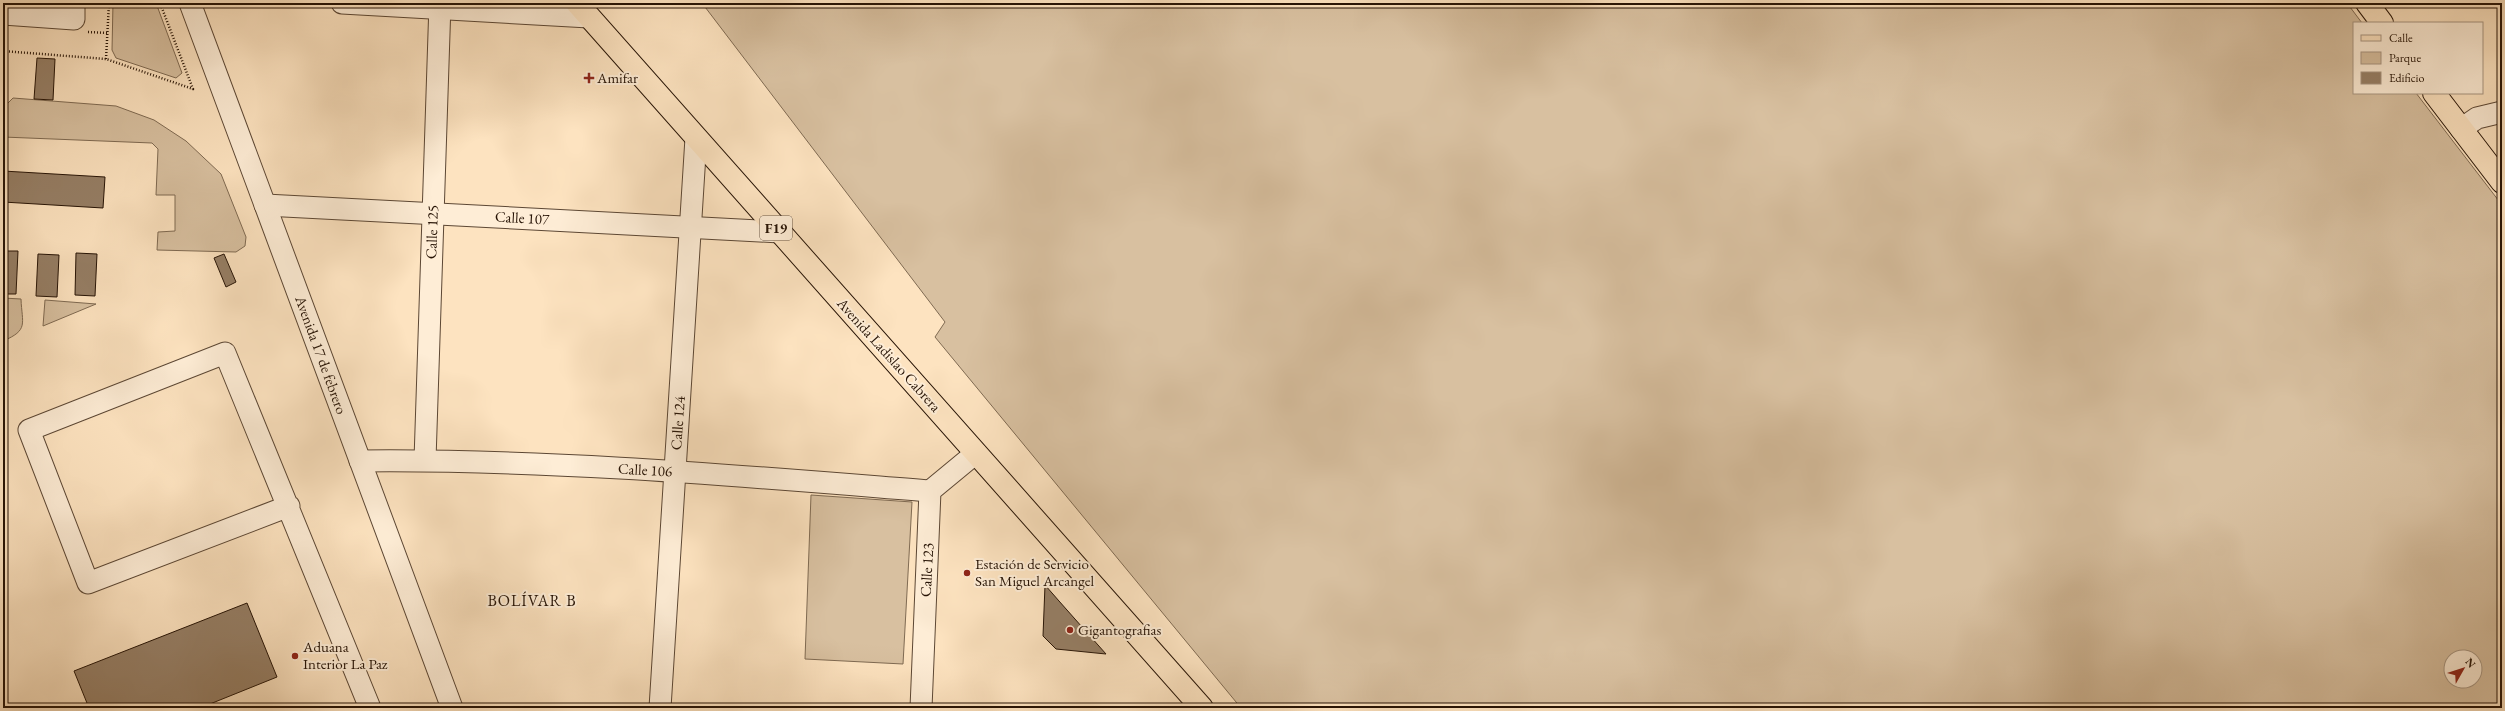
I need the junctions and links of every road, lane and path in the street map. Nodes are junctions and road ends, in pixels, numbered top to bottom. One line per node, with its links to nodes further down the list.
1 (74, 3): 9 (street)
2 (109, 3): 12 (path)
3 (160, 3): 12 (path)
4 (190, 3): 18 (street, Avenida 17 de febrero)
5 (342, 3): 7 (street)
6 (2367, 3): 10 (main road)
7 (440, 6): 8 (street); 19 (street, Calle 125)
8 (583, 10): 16 (main road, Avenida Ladislao Cabrera / F19)
9 (3, 14)
10 (2381, 22)
11 (3, 51): 12 (path)
12 (106, 59)
13 (2435, 94): 15 (main road)
14 (2502, 112): 15 (street)
15 (2461, 129): 17 (main road)
16 (696, 138): 20 (street, Calle 124); 21 (main road, Avenida Ladislao Cabrera / F19)
17 (2502, 182)
18 (264, 205): 19 (street, Calle 107); 24 (street, Avenida 17 de febrero)
19 (433, 214): 20 (street, Calle 107); 23 (street, Calle 125)
20 (690, 226): 21 (street, Calle 107); 25 (street, Calle 124)
21 (780, 232): 22 (main road, Avenida Ladislao Cabrera / F19)
22 (976, 453): 26 (street); 32 (main road, Avenida Ladislao Cabrera / F19)
23 (425, 460): 24 (street, Calle 106); 25 (street, Calle 106)
24 (360, 461): 29 (street, Avenida 17 de febrero)
25 (675, 471): 26 (street, Calle 106); 30 (street, Calle 124)
26 (930, 491): 31 (street, Calle 123)
27 (289, 506): 27 (street); 28 (street)
28 (370, 708)
29 (452, 708)
30 (660, 708)
31 (921, 708)
32 (1202, 708)

